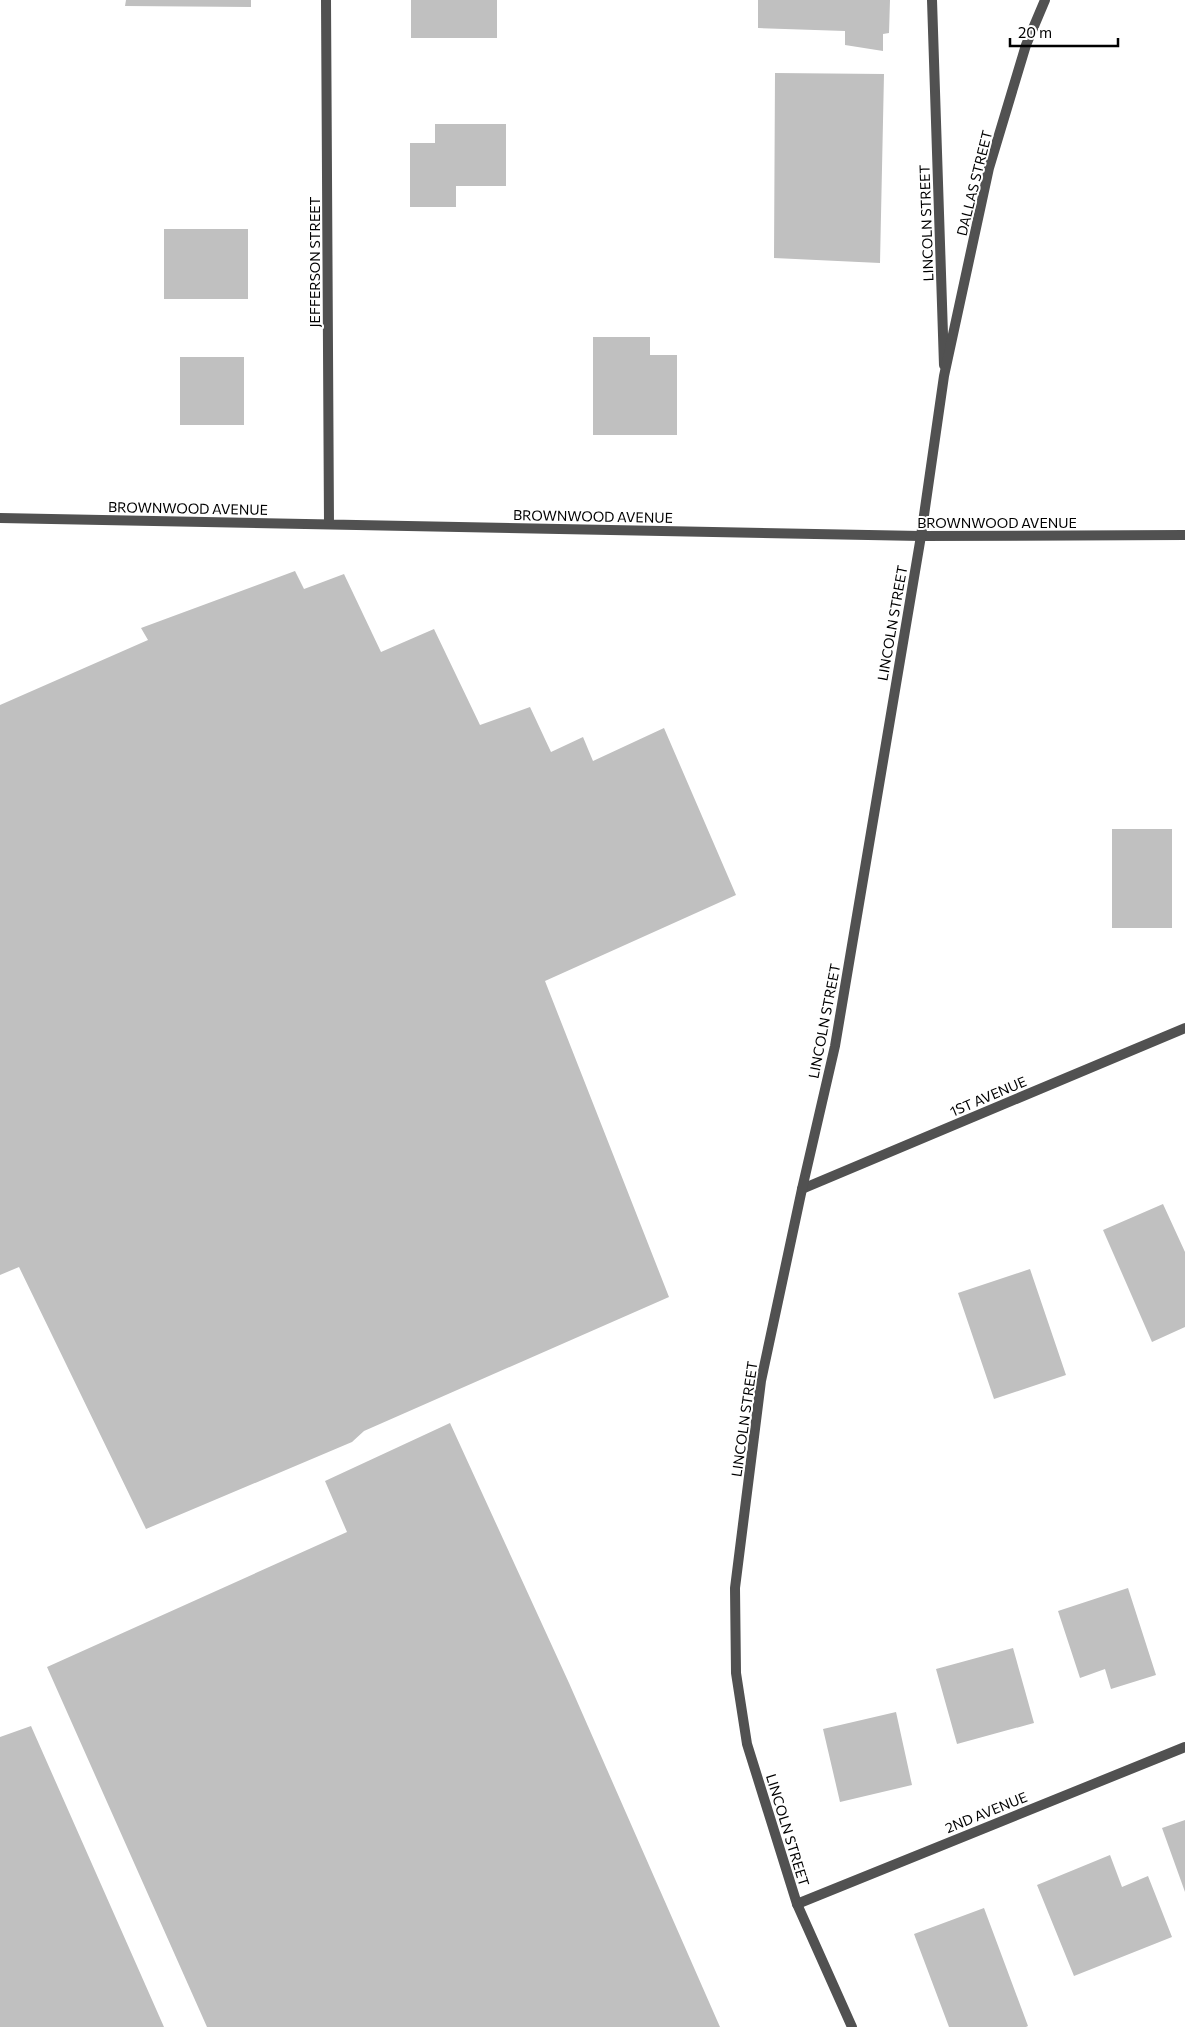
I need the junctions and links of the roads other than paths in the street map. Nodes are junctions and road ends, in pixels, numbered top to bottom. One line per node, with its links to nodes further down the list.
1 (326, 0): 6 (street, JEFFERSON STREET)
2 (932, 0): 4 (street, LINCOLN STREET)
3 (1045, 0): 4 (street, DALLAS STREET)
4 (944, 376): 7 (street, LINCOLN STREET)
5 (0, 518): 6 (street, BROWNWOOD AVENUE)
6 (329, 524): 7 (street, BROWNWOOD AVENUE)
7 (921, 536): 8 (street, BROWNWOOD AVENUE); 10 (street, LINCOLN STREET)
8 (1185, 536)
9 (1185, 1028): 10 (street, 1ST AVENUE)
10 (802, 1189): 12 (street, LINCOLN STREET)
11 (1185, 1746): 12 (street, 2ND AVENUE)
12 (797, 1904): 13 (street, LINCOLN STREET)
13 (852, 2027)

